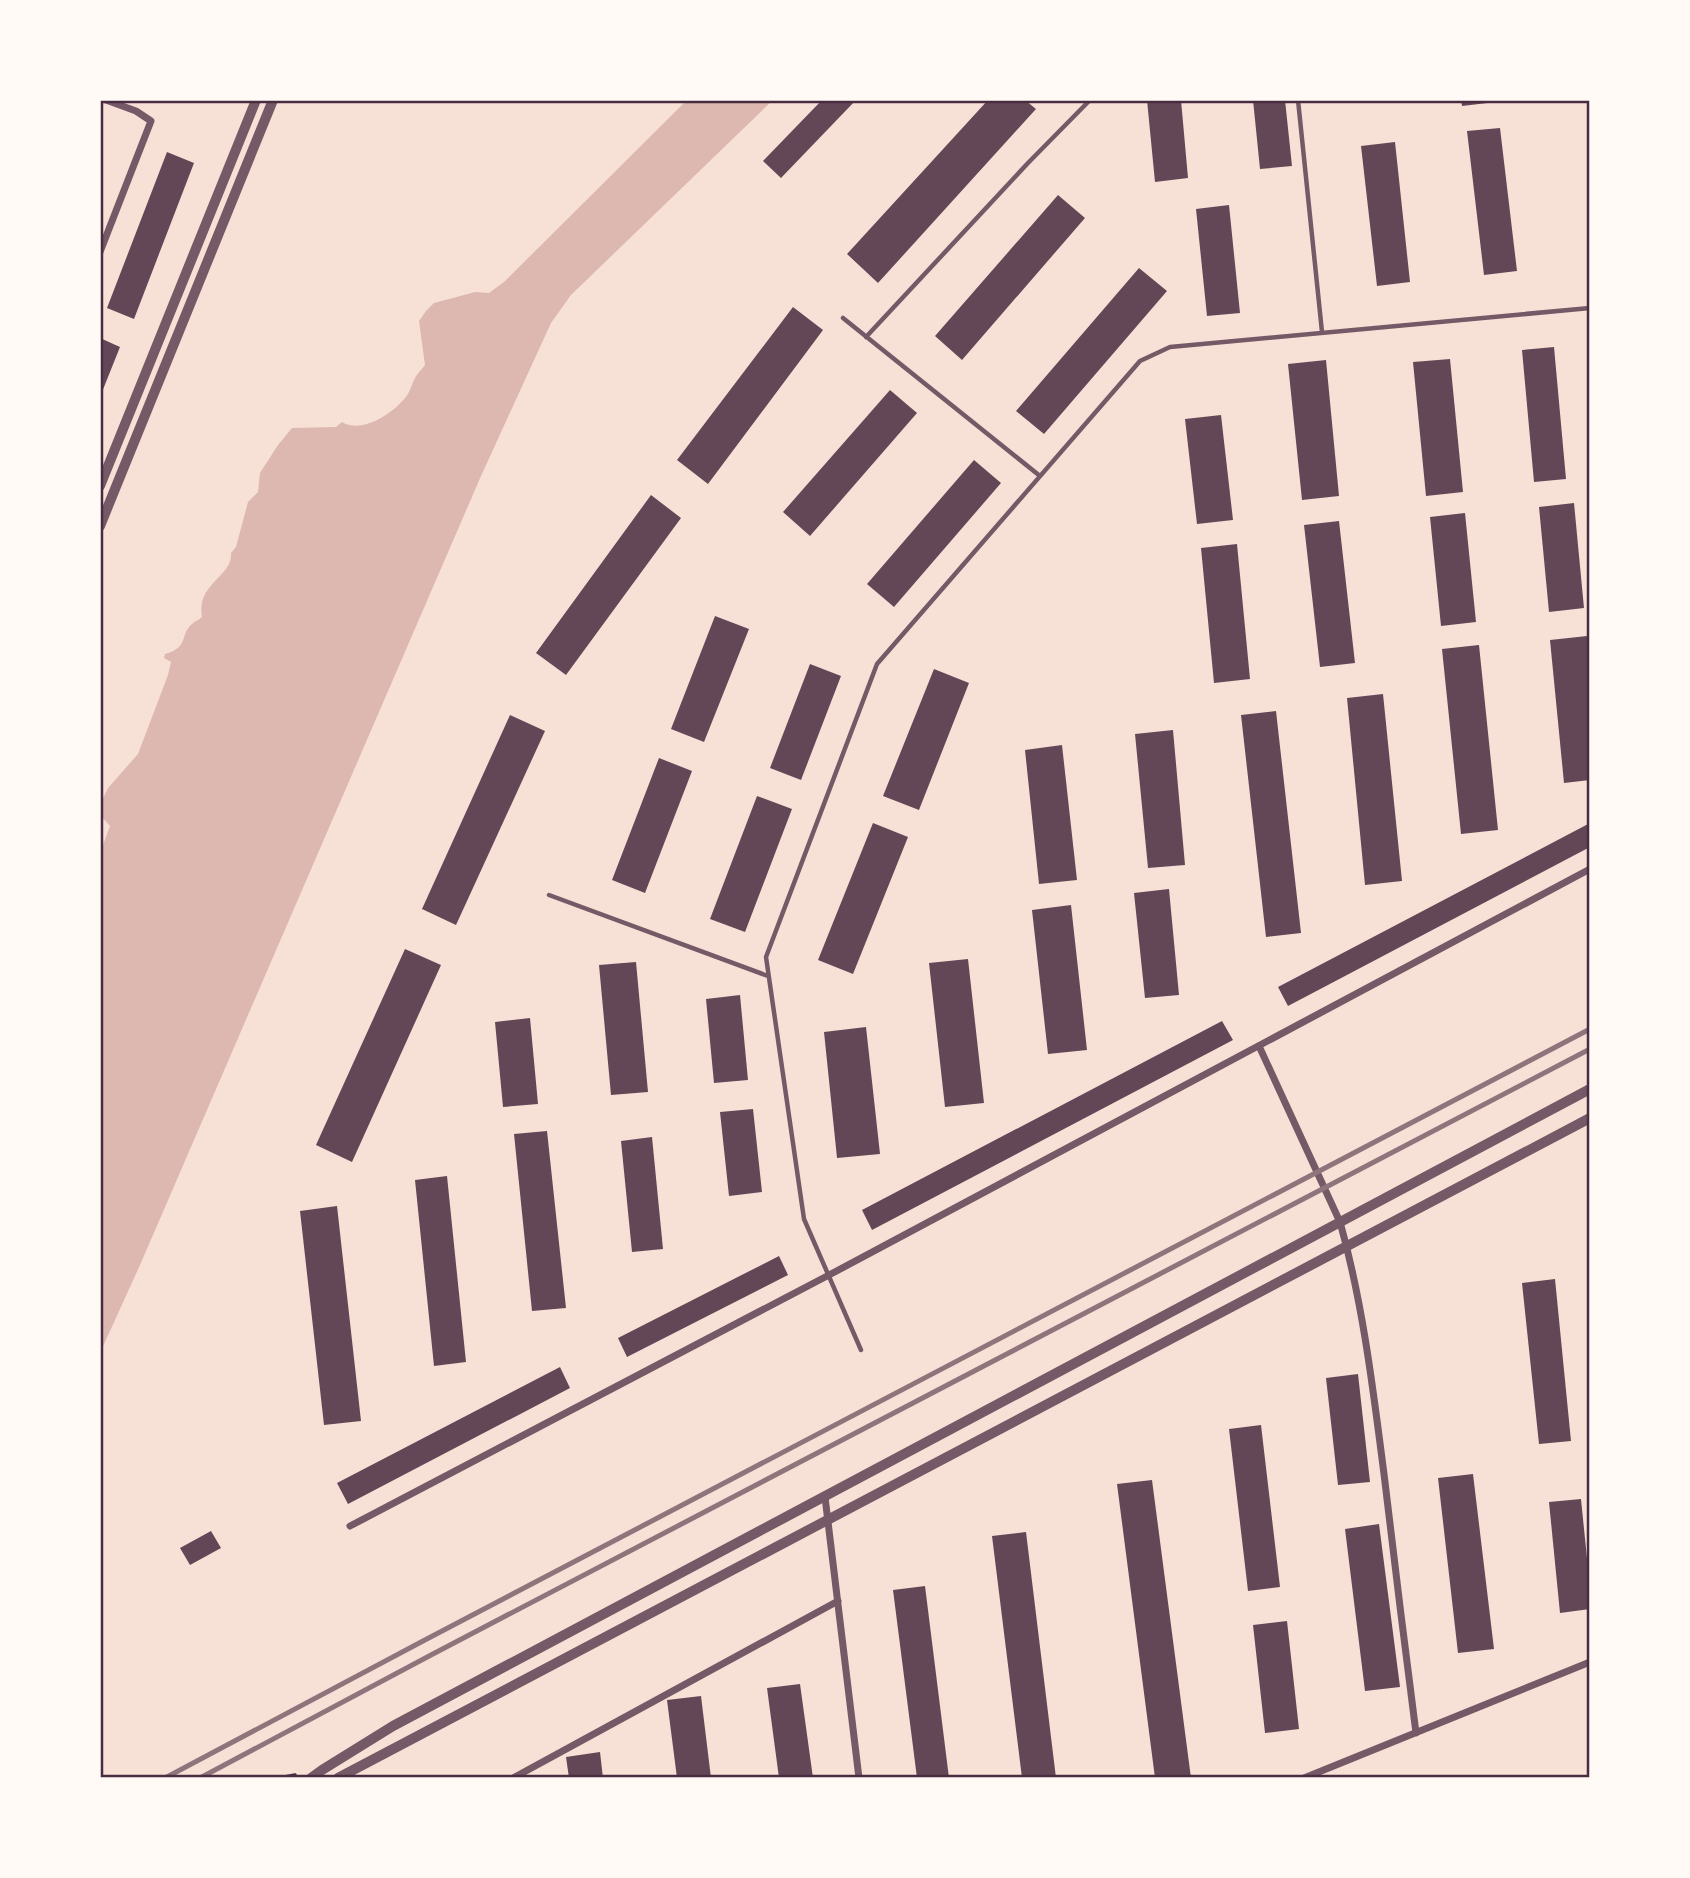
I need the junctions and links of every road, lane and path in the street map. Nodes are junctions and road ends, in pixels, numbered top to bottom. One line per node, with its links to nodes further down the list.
1 (106, 100): 5 (street)
2 (1090, 100): 9 (lane)
3 (1298, 100): 8 (lane)
4 (265, 101): 11 (street); 12 (street)
5 (100, 252)
6 (1590, 308): 8 (lane)
7 (843, 318): 9 (lane)
8 (1322, 332): 10 (lane)
9 (866, 337): 10 (lane)
10 (1040, 476): 15 (lane)
11 (100, 486)
12 (100, 526)
13 (1590, 869): 16 (street)
14 (549, 895): 15 (lane)
15 (769, 976): 21 (lane)
16 (1259, 1046): 19 (street); 21 (street)
17 (1590, 1089): 19 (street)
18 (1590, 1118): 20 (street)
19 (1340, 1222): 20 (street); 23 (street)
20 (1347, 1246): 24 (street); 28 (street)
21 (829, 1275): 22 (lane); 25 (street)
22 (861, 1350)
23 (825, 1497): 24 (street); 29 (street)
24 (828, 1520): 26 (street); 31 (street)
25 (350, 1526)
26 (838, 1601): 32 (street); 33 (street)
27 (1590, 1662): 28 (street)
28 (1416, 1733): 34 (street)
29 (322, 1774): 30 (street)
30 (312, 1778)
31 (338, 1778)
32 (513, 1778)
33 (859, 1778)
34 (1304, 1778)

